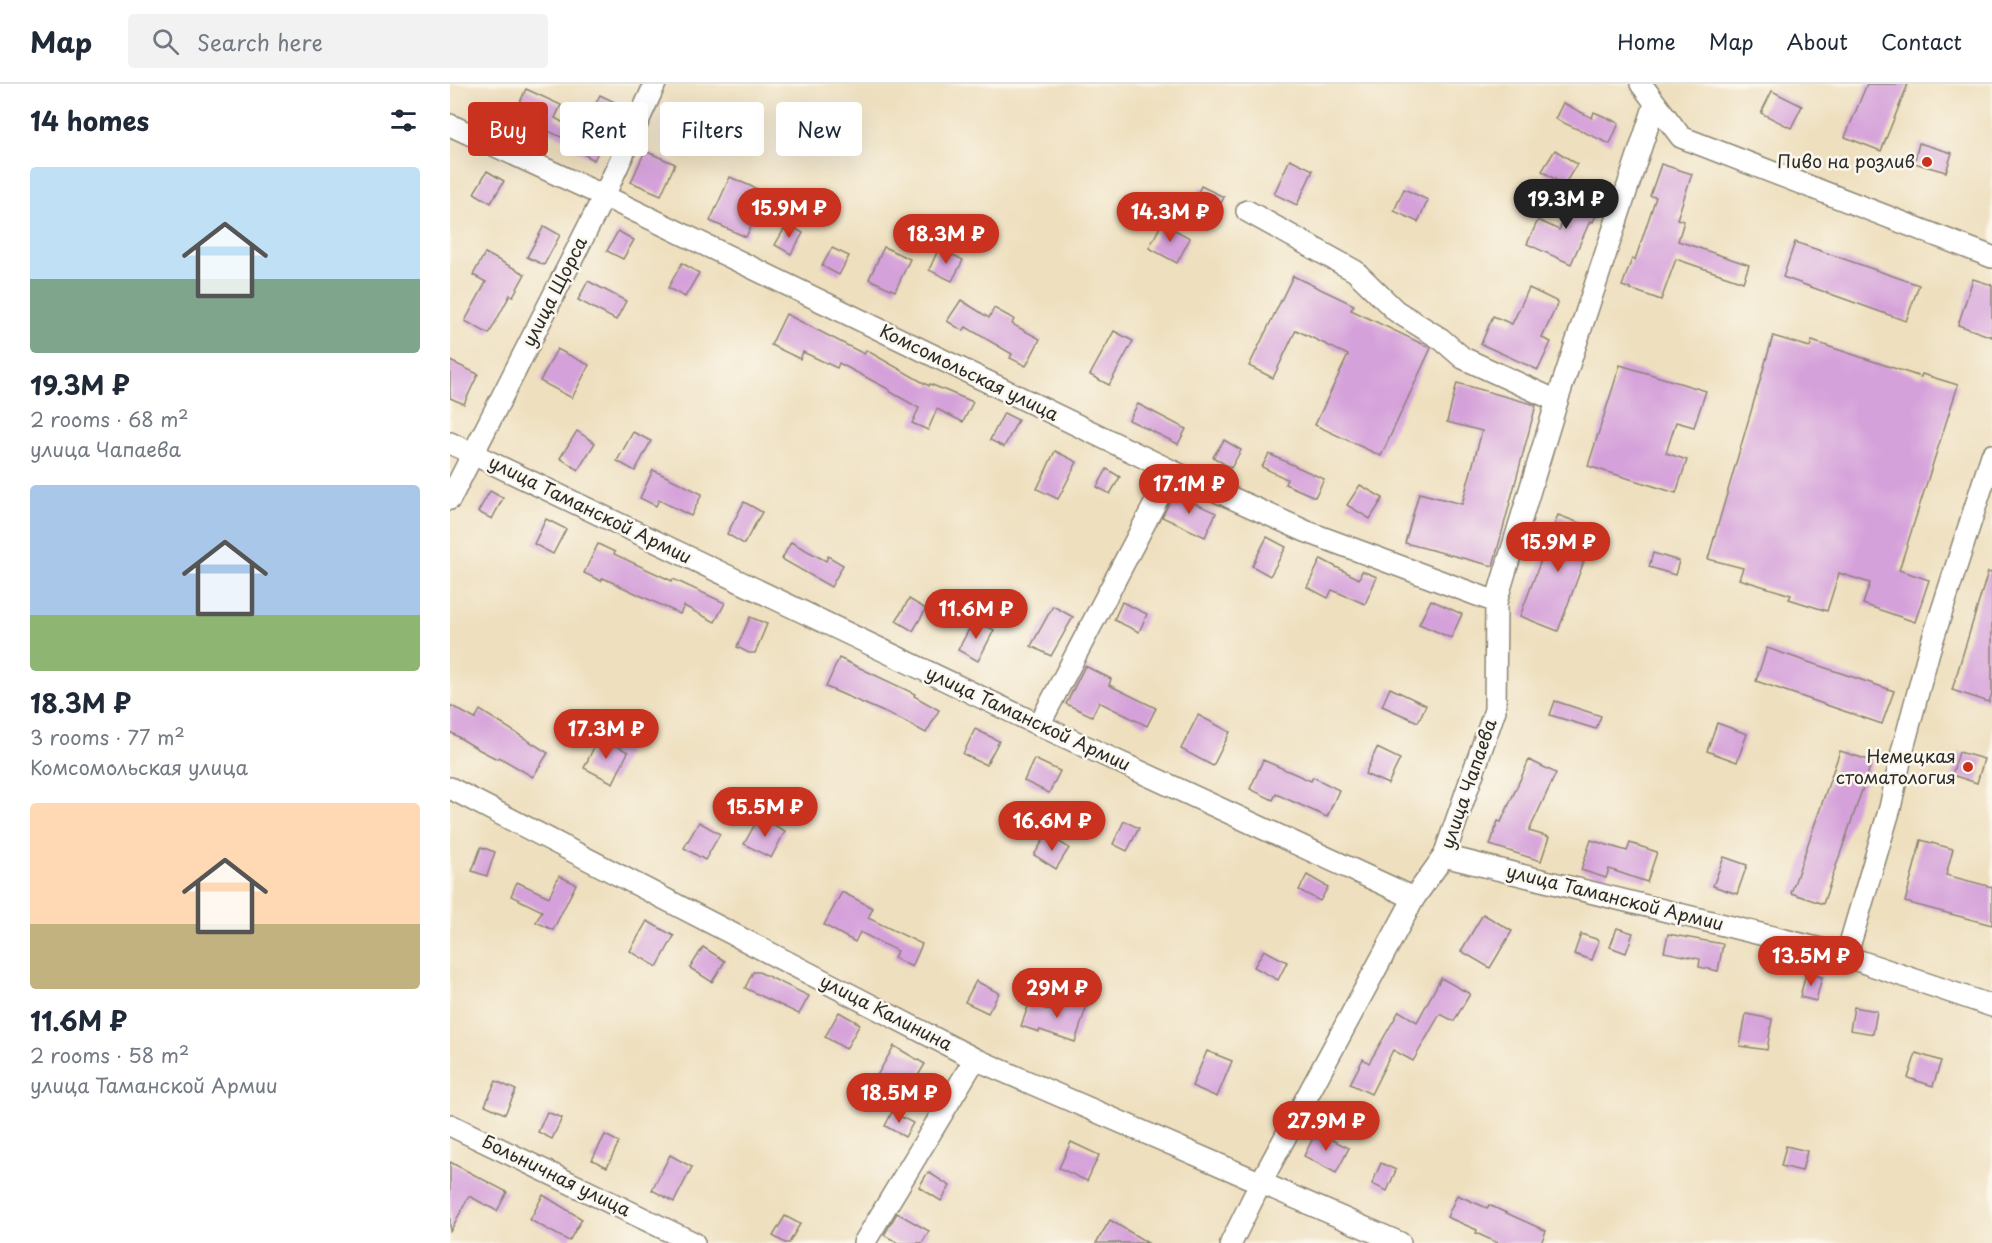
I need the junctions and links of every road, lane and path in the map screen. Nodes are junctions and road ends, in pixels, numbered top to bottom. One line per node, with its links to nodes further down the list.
1 (655, 84): 5 (street, улица Щорса)
2 (1641, 84): 3 (street)
3 (1655, 104): 7 (street); 8 (street, улица Чапаева)
4 (450, 125): 5 (street, Комсомольская улица)
5 (604, 196): 10 (street, улица Щорса); 12 (street, Комсомольская улица)
6 (1247, 211): 8 (street)
7 (1992, 257)
8 (1557, 401): 14 (street, улица Чапаева)
9 (450, 443): 10 (street, улица Таманской Армии)
10 (473, 453): 13 (street, улица Щорса); 15 (street, улица Таманской Армии)
11 (1992, 455): 19 (street)
12 (1172, 471): 14 (street, Комсомольская улица); 15 (street)
13 (450, 499)
14 (1496, 602): 17 (street, улица Чапаева)
15 (1039, 725): 18 (street, улица Таманской Армии)
16 (450, 788): 21 (street, улица Калинина)
17 (1444, 856): 18 (street, улица Чапаева); 19 (street, улица Таманской Армии)
18 (1414, 898): 23 (street, улица Чапаева)
19 (1846, 957): 20 (street, улица Таманской Армии)
20 (1992, 1006)
21 (975, 1059): 23 (street, улица Калинина); 25 (street)
22 (450, 1125): 24 (street, Больничная улица)
23 (1261, 1182): 26 (street, улица Чапаева); 27 (street, улица Калинина)
24 (694, 1243)
25 (864, 1243)
26 (1231, 1243)
27 (1400, 1243)

